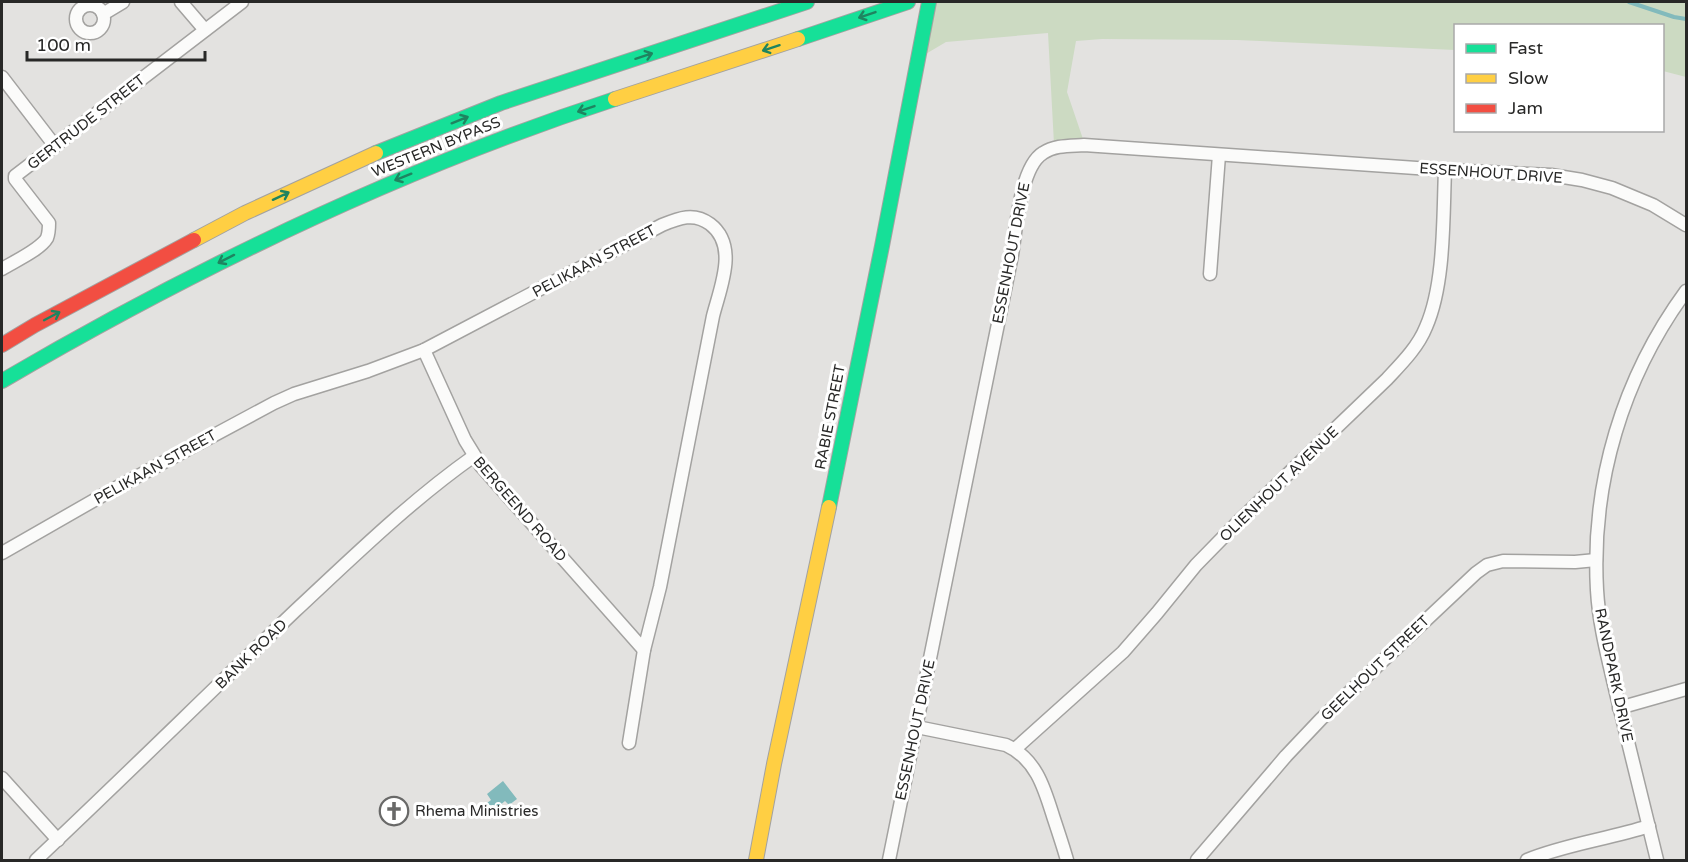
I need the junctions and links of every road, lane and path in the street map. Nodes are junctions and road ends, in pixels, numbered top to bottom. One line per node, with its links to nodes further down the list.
1 (123, 2): 7 (street)
2 (181, 2): 8 (street)
3 (242, 2): 8 (street, GERTRUDE STREET)
4 (807, 2): 17 (main road, WESTERN BYPASS, one-way to 4)
5 (908, 2): 19 (main road, WESTERN BYPASS, one-way to 19)
6 (929, 2): 33 (main road, RABIE STREET)
7 (104, 14)
8 (205, 30): 10 (street, GERTRUDE STREET)
9 (2, 77): 10 (street)
10 (55, 146): 14 (street, GERTRUDE STREET)
11 (1220, 155): 12 (street, ESSENHOUT DRIVE); 15 (street); 26 (street, ESSENHOUT DRIVE)
12 (1444, 170): 13 (street, ESSENHOUT DRIVE); 28 (street, OLIENHOUT AVENUE)
13 (1686, 225)
14 (2, 269)
15 (1210, 274)
16 (1686, 291): 22 (street, RANDPARK DRIVE)
17 (2, 345)
18 (424, 350): 20 (street, BERGEEND ROAD); 21 (street, PELIKAAN STREET); 23 (street, PELIKAAN STREET)
19 (2, 381)
20 (474, 456): 23 (street, BERGEEND ROAD); 31 (street, BANK ROAD)
21 (2, 553)
22 (1596, 560): 25 (street, RANDPARK DRIVE); 36 (street, GEELHOUT STREET)
23 (644, 650): 27 (street, PELIKAAN STREET)
24 (1686, 689): 25 (street)
25 (1619, 708): 30 (street, RANDPARK DRIVE)
26 (917, 727): 28 (street); 34 (street, ESSENHOUT DRIVE)
27 (629, 743)
28 (1015, 749): 35 (street)
29 (2, 778): 31 (street)
30 (1649, 826): 37 (street); 38 (street, RANDPARK DRIVE)
31 (58, 840): 32 (street, BANK ROAD)
32 (36, 861)
33 (754, 861)
34 (889, 861)
35 (1067, 861)
36 (1197, 861)
37 (1527, 861)
38 (1658, 861)

